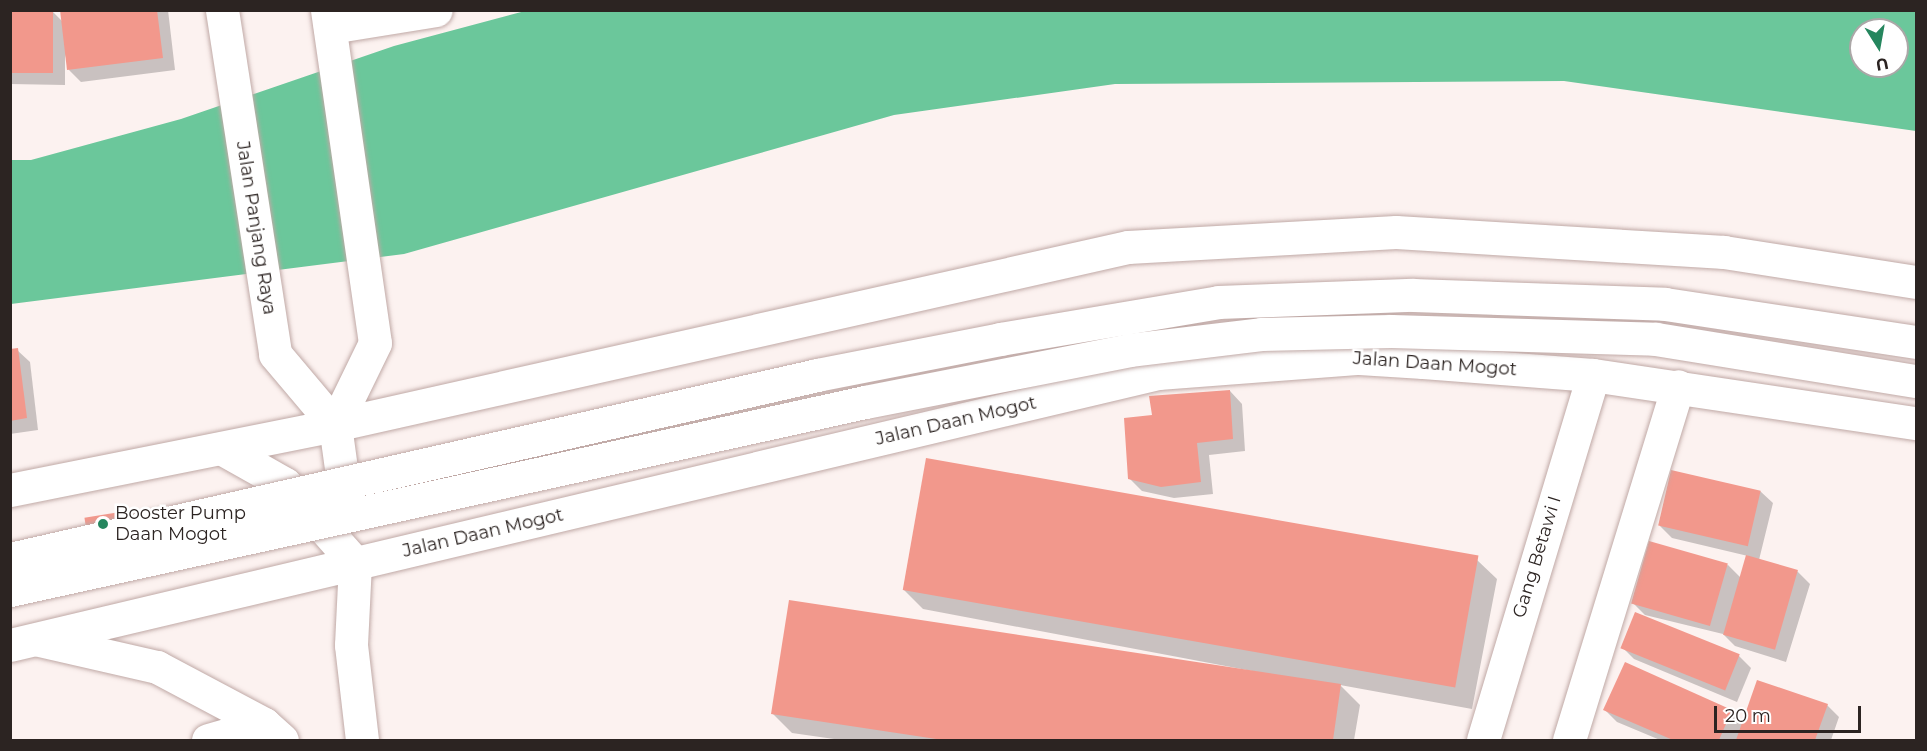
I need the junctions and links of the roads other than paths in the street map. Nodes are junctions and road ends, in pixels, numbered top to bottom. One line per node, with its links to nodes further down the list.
1 (222, 10): 10 (main road, Jalan Panjang Raya)
2 (436, 10): 3 (main road)
3 (330, 28): 10 (main road)
4 (1917, 282): 10 (main road)
5 (1917, 342): 13 (main road, bridge)
6 (1593, 375): 8 (main road, Jalan Daan Mogot); 14 (main road, Jalan Daan Mogot); 20 (main road, Gang Betawi I)
7 (1917, 381): 15 (main road, Jalan Daan Mogot, bridge)
8 (1678, 386): 9 (main road, Jalan Daan Mogot); 21 (main road)
9 (1917, 423)
10 (334, 425): 11 (main road); 14 (main road)
11 (223, 449): 12 (main road); 14 (main road)
12 (10, 490)
13 (10, 559)
14 (355, 563): 16 (main road, Jalan Daan Mogot); 19 (main road)
15 (10, 590)
16 (25, 642): 17 (main road)
17 (273, 732): 18 (main road)
18 (208, 741)
19 (362, 741)
20 (1483, 741)
21 (1569, 741)

